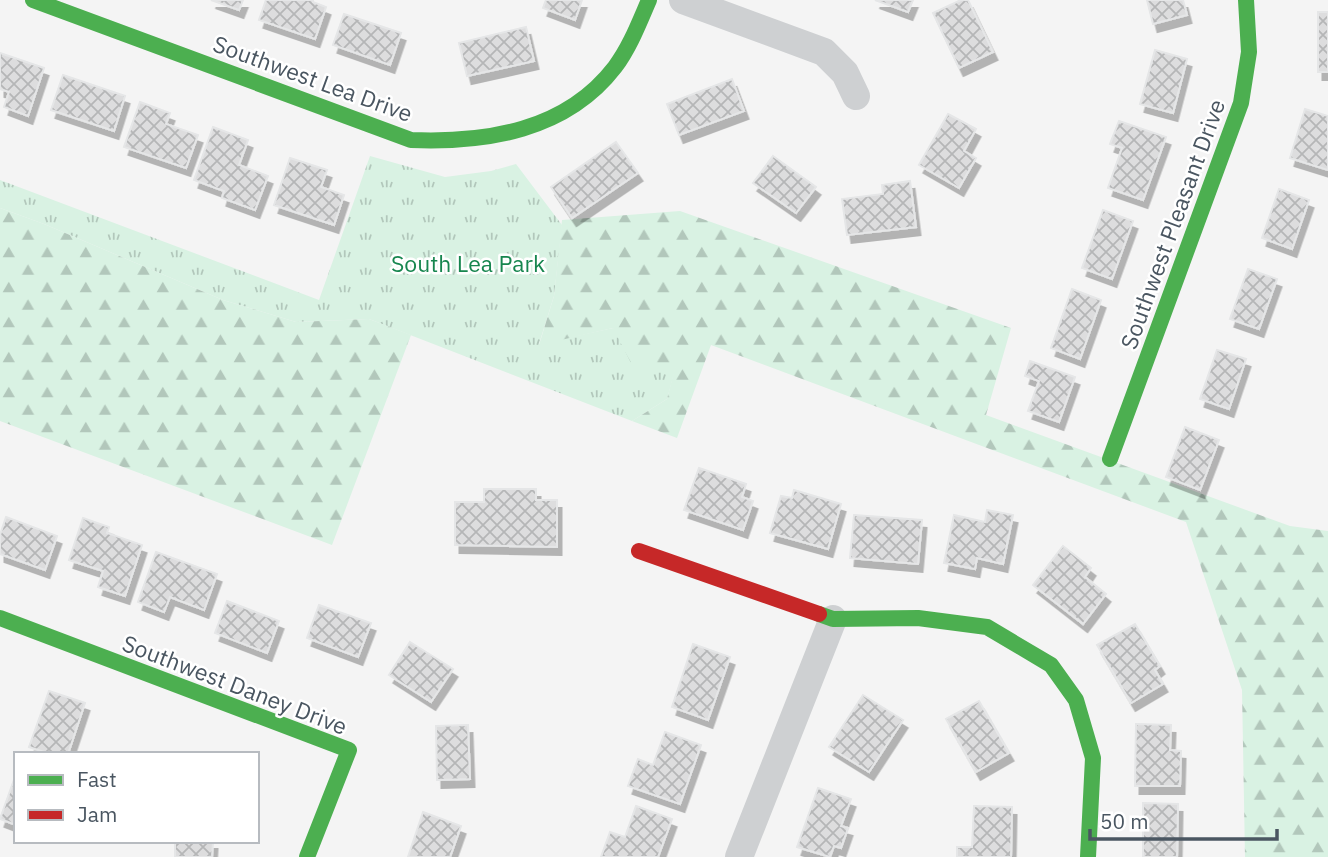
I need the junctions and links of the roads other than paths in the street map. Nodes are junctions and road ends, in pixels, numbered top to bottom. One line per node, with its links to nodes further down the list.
1 (33, 0): 2 (street, Southwest Lea Drive)
2 (649, 0)
3 (683, 0): 5 (street)
4 (1246, 0): 6 (street, Southwest Pleasant Drive)
5 (856, 96)
6 (1110, 459)
7 (639, 551): 8 (street)
8 (833, 619): 11 (street); 12 (street)
9 (2, 624): 10 (street, Southwest Daney Drive)
10 (307, 857)
11 (739, 857)
12 (1088, 857)

